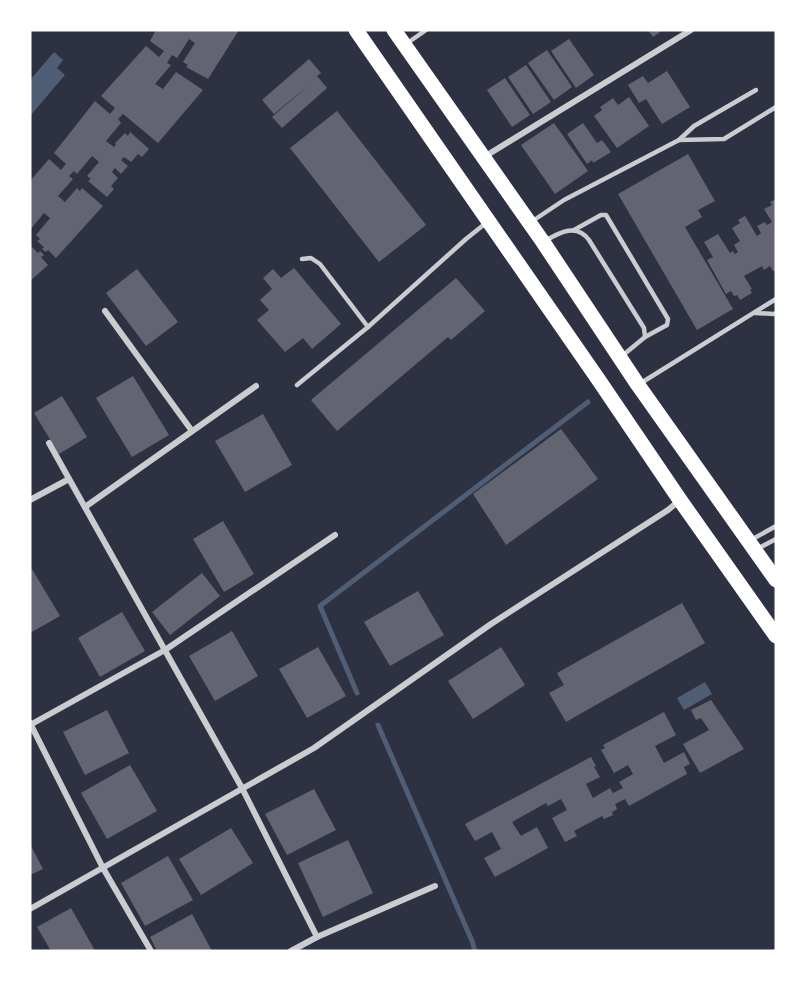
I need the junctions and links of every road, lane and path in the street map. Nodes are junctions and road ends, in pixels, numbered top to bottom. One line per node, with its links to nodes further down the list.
1 (356, 30): 10 (main road)
2 (394, 30): 5 (main road)
3 (426, 30): 5 (lane)
4 (691, 30): 9 (street)
5 (405, 45): 9 (main road)
6 (756, 90): 8 (lane)
7 (776, 107): 8 (lane)
8 (680, 140): 11 (lane)
9 (483, 158): 11 (main road)
10 (489, 221): 19 (lane); 29 (main road)
11 (529, 223): 13 (main road)
12 (574, 230): 13 (lane); 20 (lane); 20 (lane)
13 (543, 242): 21 (main road)
14 (302, 259): 19 (lane)
15 (776, 299): 17 (lane)
16 (105, 311): 25 (street)
17 (755, 313): 18 (lane); 23 (lane)
18 (776, 313)
19 (368, 327): 22 (lane)
20 (645, 337): 21 (lane)
21 (620, 358): 23 (main road)
22 (297, 385)
23 (638, 385): 34 (main road)
24 (256, 386): 25 (street)
25 (192, 431): 30 (street)
26 (49, 443): 27 (street)
27 (69, 478): 28 (street); 30 (street)
28 (30, 500)
29 (680, 500): 36 (main road); 39 (street)
30 (85, 507): 37 (street)
31 (776, 526): 34 (lane)
32 (335, 535): 37 (street)
33 (776, 539): 34 (lane)
34 (752, 546): 35 (main road)
35 (776, 580)
36 (776, 636)
37 (165, 650): 38 (street); 39 (street)
38 (30, 724): 40 (street)
39 (242, 788): 40 (street); 43 (street)
40 (103, 867): 42 (street); 44 (street)
41 (435, 886): 43 (street)
42 (30, 909)
43 (317, 937): 45 (street)
44 (151, 951)
45 (291, 951)

